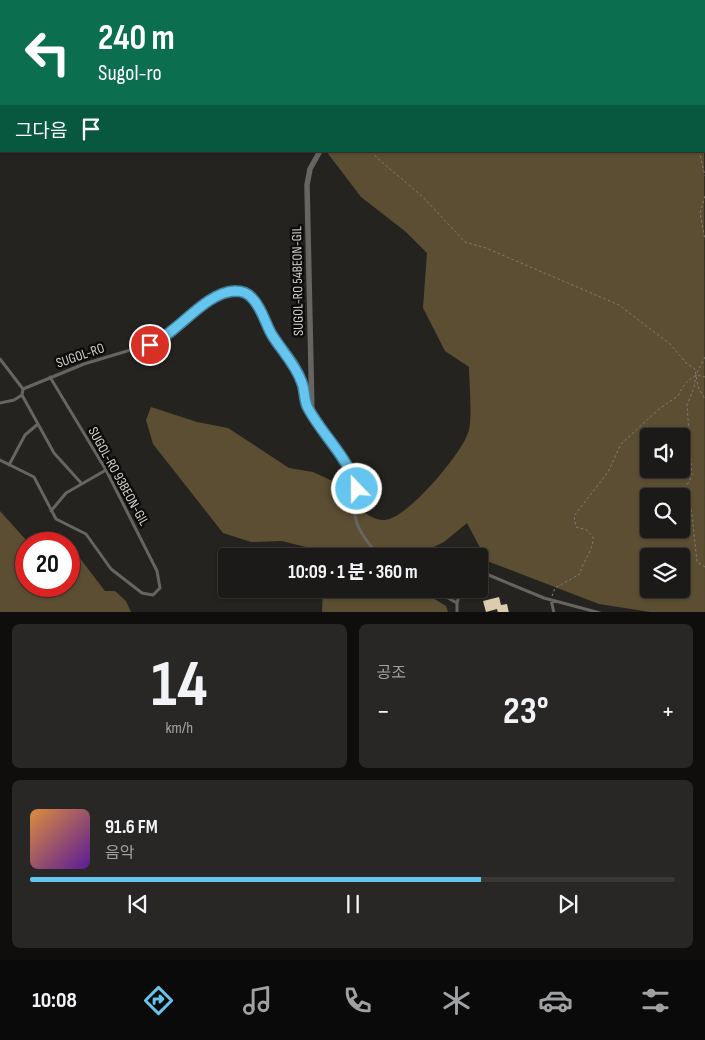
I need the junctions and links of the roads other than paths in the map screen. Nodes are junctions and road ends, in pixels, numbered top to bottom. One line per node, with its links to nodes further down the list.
1 (319, 152): 7 (street, SUGOL-RO 54BEON-GIL)
2 (0, 358): 4 (lane)
3 (50, 377): 4 (lane, SUGOL-RO); 7 (lane, SUGOL-RO); 11 (lane, SUGOL-RO 93BEON-GIL)
4 (23, 389): 5 (lane)
5 (22, 395): 6 (lane); 8 (lane)
6 (0, 403)
7 (312, 414): 14 (lane, SUGOL-RO)
8 (38, 424): 10 (lane); 12 (lane)
9 (0, 460): 10 (lane)
10 (9, 465): 13 (lane)
11 (106, 470): 12 (lane); 13 (lane, SUGOL-RO 93BEON-GIL)
12 (82, 484): 13 (lane)
13 (50, 511)
14 (373, 548)
15 (488, 575): 18 (lane)
16 (448, 598): 19 (lane)
17 (459, 598): 19 (lane)
18 (551, 600): 21 (lane); 22 (lane)
19 (458, 604): 20 (lane)
20 (456, 612)
21 (554, 612)
22 (600, 612)

